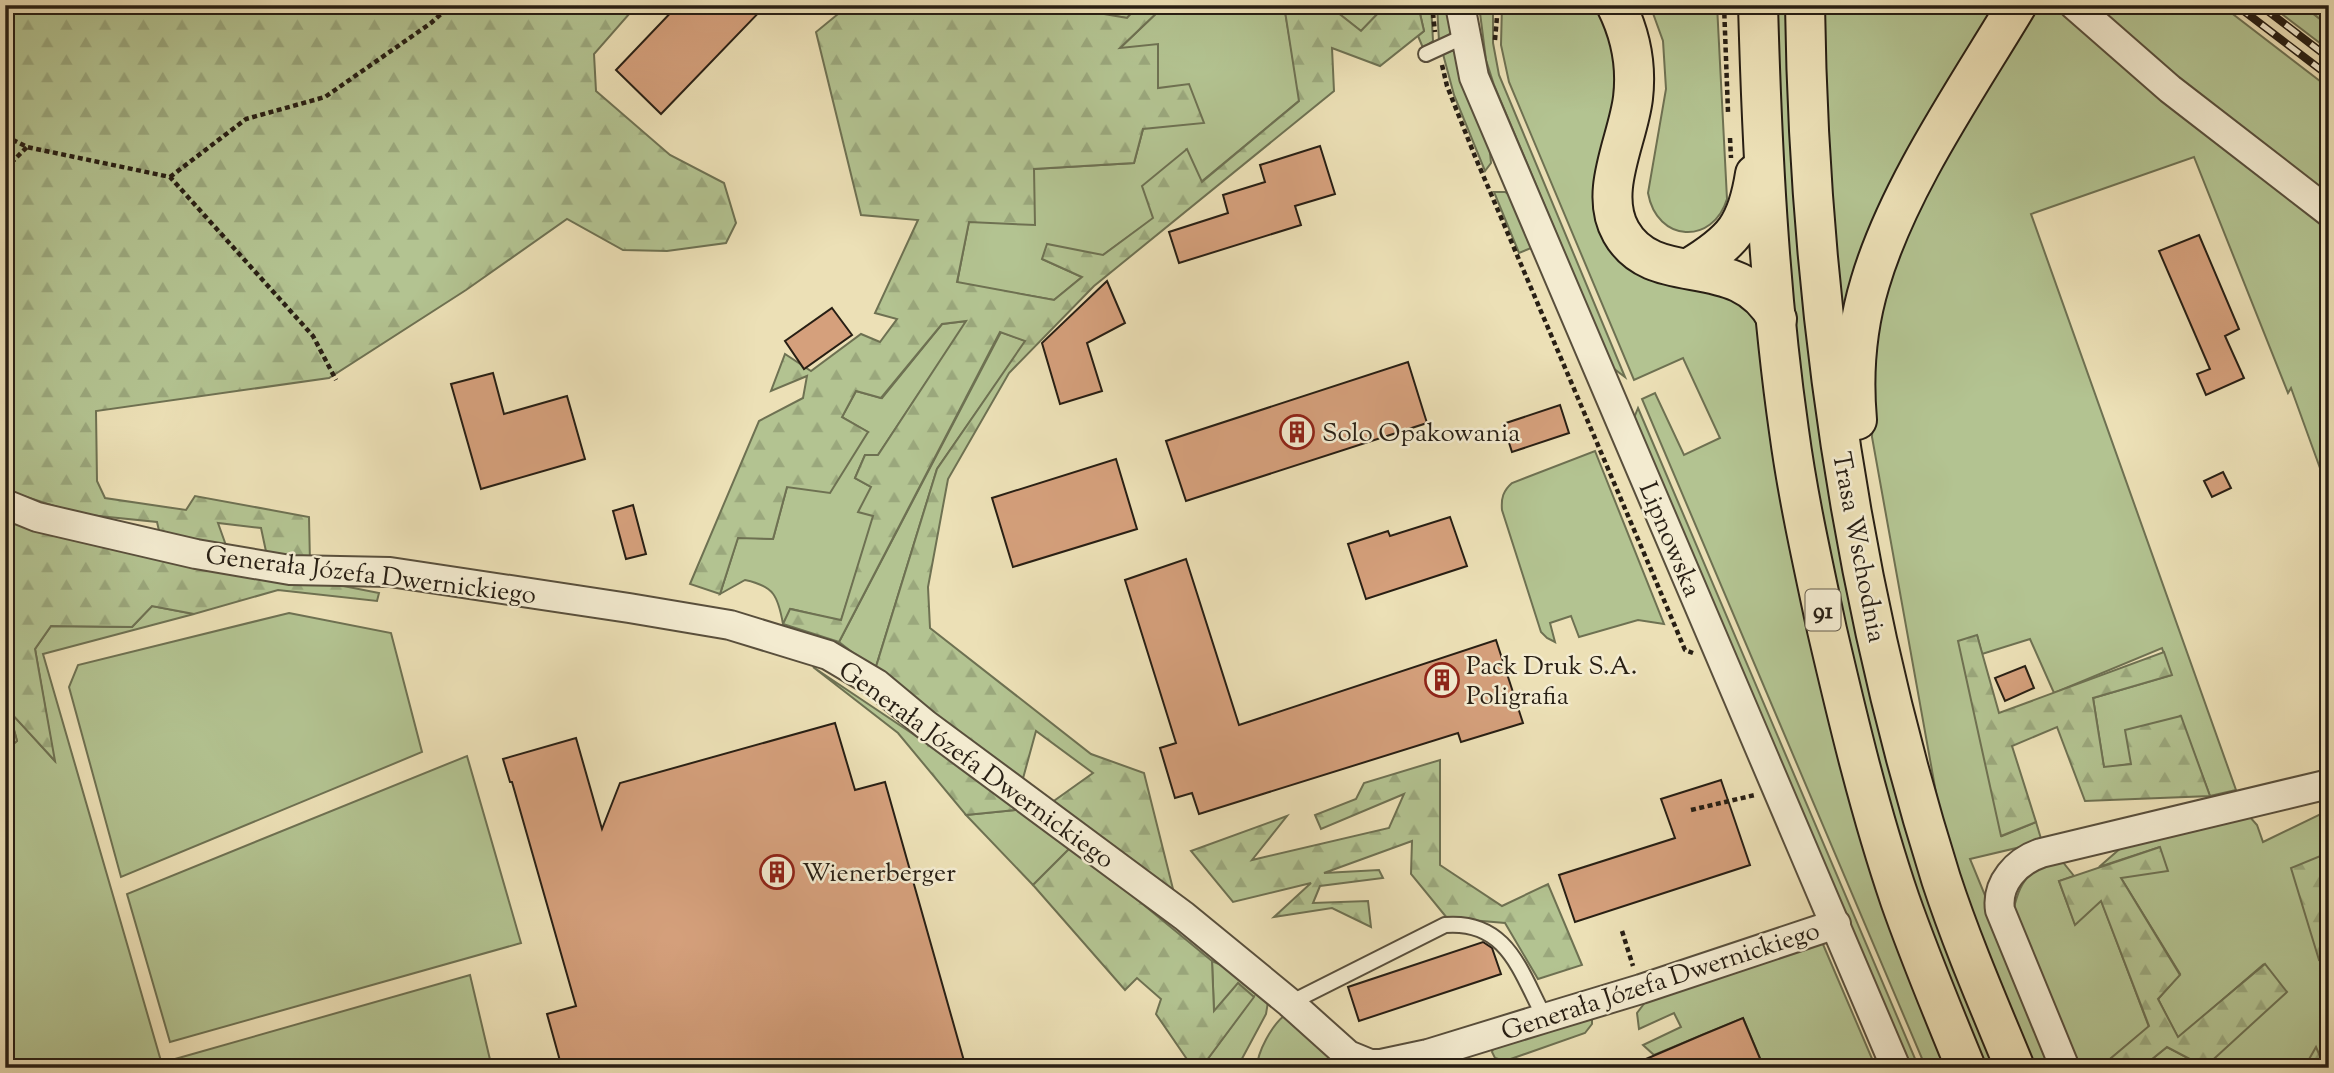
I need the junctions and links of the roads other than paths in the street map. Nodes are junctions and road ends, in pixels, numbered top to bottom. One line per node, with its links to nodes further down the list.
1 (1460, 5): 7 (street, Lipnowska)
2 (1616, 5): 11 (main road)
3 (1758, 5): 9 (main road, Trasa Wschodnia / 91)
4 (1805, 5): 14 (main road, Trasa Wschodnia / 91)
5 (2017, 5): 14 (main road)
6 (2074, 5): 10 (street)
7 (1465, 36): 8 (lane); 16 (street, Lipnowska)
8 (1426, 54)
9 (1740, 128): 11 (main road); 12 (main road, Trasa Wschodnia / 91)
10 (2329, 212)
11 (1689, 268): 12 (main road)
12 (1777, 318): 20 (main road, Trasa Wschodnia / 91)
13 (5, 504): 17 (street, Generała Józefa Dwernickiego)
14 (1851, 513): 21 (main road, Trasa Wschodnia / 91)
15 (2329, 784): 22 (street)
16 (1836, 924): 18 (street, Generała Józefa Dwernickiego); 19 (street, Lipnowska)
17 (1290, 1003): 18 (street, Generała Józefa Dwernickiego); 18 (lane)
18 (1545, 1018)
19 (1896, 1068)
20 (1966, 1068)
21 (2015, 1068)
22 (2065, 1068)

